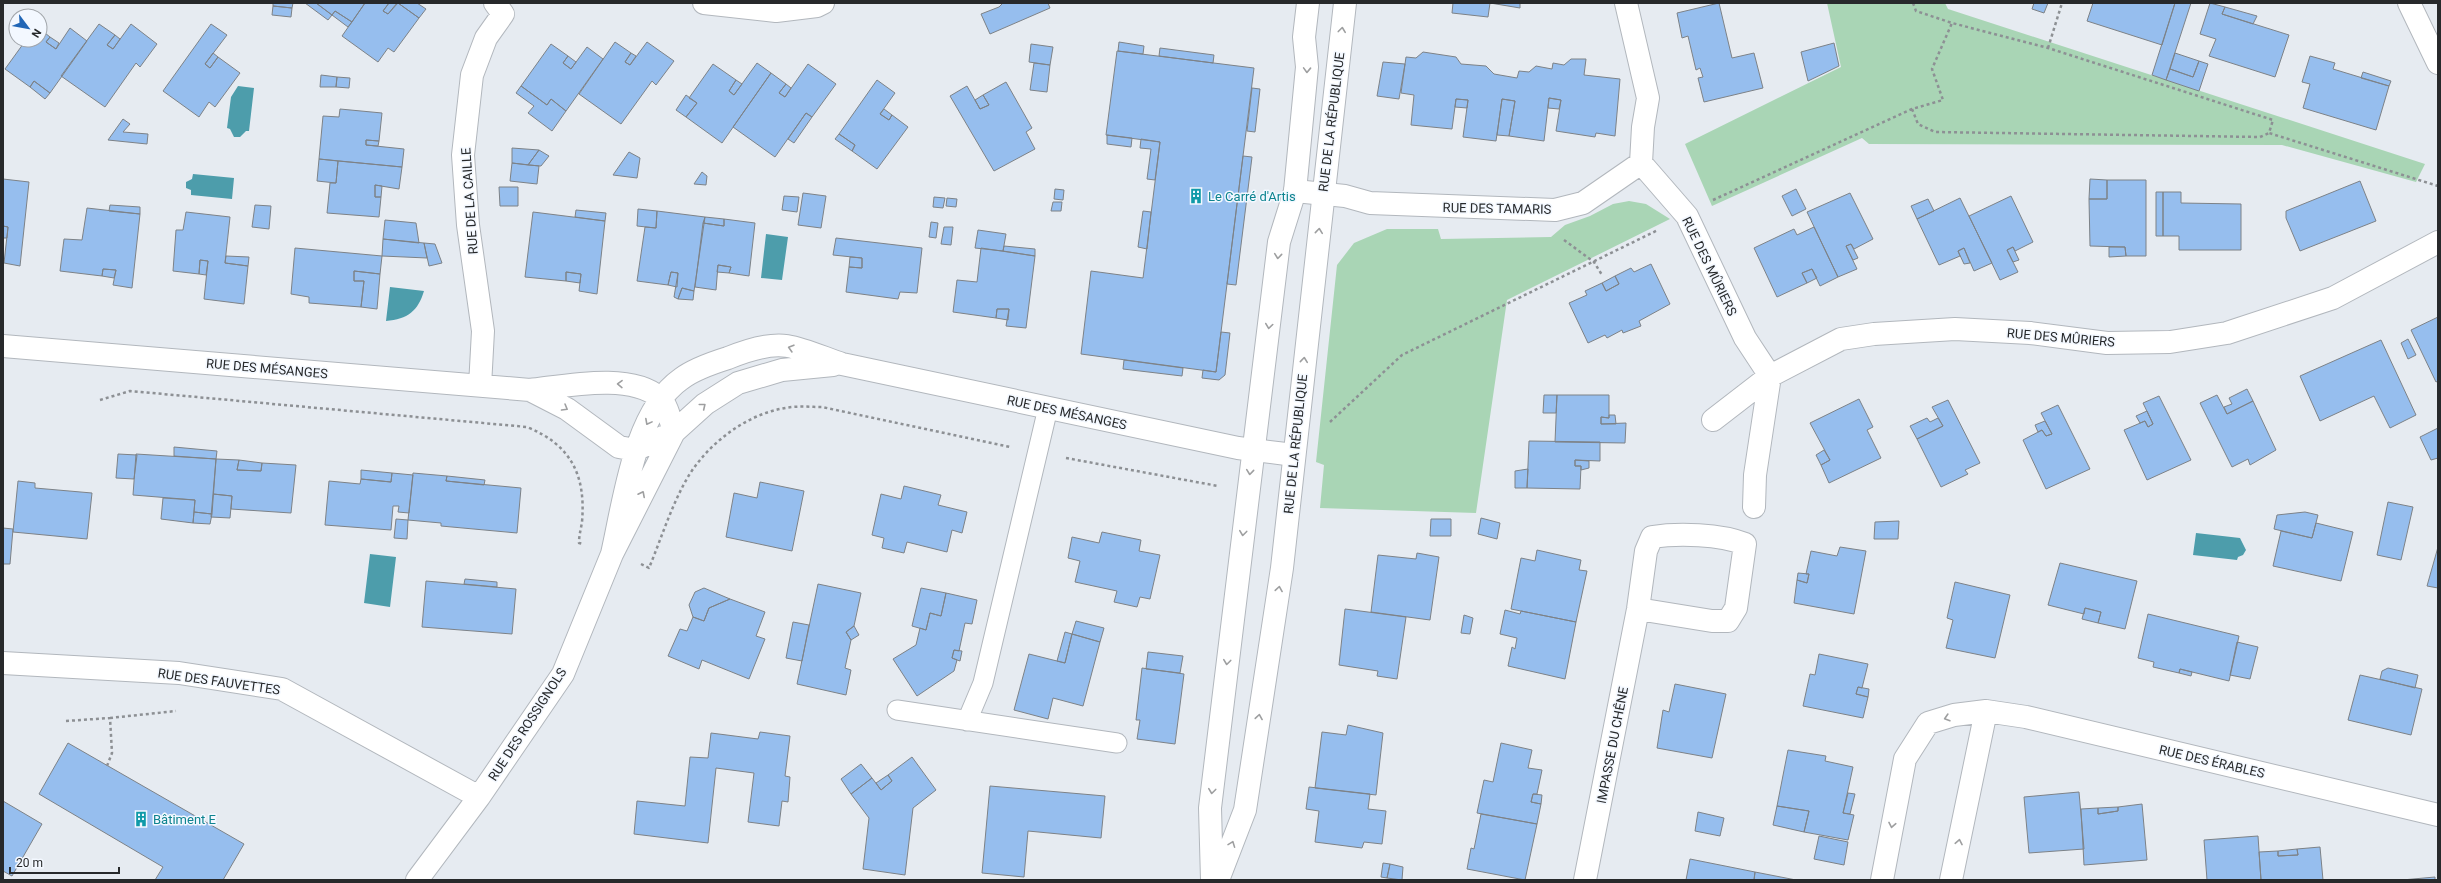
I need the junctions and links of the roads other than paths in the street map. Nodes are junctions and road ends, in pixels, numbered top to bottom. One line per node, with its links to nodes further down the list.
1 (704, 3): 2 (street)
2 (823, 3)
3 (1308, 3): 10 (street, one-way to 10)
4 (1345, 3): 11 (street, RUE DE LA RÉPUBLIQUE, one-way to 4)
5 (1626, 3): 9 (street)
6 (2409, 3): 8 (street)
7 (505, 7): 16 (street, RUE DE LA CAILLE)
8 (2438, 63)
9 (1641, 163): 11 (street, RUE DES TAMARIS); 15 (street, RUE DES MÛRIERS)
10 (1295, 191): 11 (street, RUE DES TAMARIS); 23 (street, one-way to 23)
11 (1323, 194): 24 (street, RUE DE LA RÉPUBLIQUE, one-way to 11)
12 (2438, 242): 15 (street, RUE DES MÛRIERS)
13 (3, 346): 16 (street, RUE DES MÉSANGES)
14 (842, 364): 18 (street, RUE DES MÉSANGES, one-way to 18); 19 (street, RUE DES MÉSANGES); 21 (street, RUE DES MÉSANGES, one-way to 14)
15 (1770, 376): 20 (street, RUE DES MÛRIERS); 25 (street)
16 (480, 386): 17 (street, RUE DES MÉSANGES)
17 (530, 390): 18 (street, RUE DES MÉSANGES, one-way to 17); 22 (street, RUE DES MÉSANGES, one-way to 22)
18 (662, 399): 21 (street); 22 (street, RUE DES MÉSANGES, one-way to 22)
19 (1048, 408): 23 (street, RUE DES MÉSANGES); 31 (lane)
20 (1713, 420)
21 (674, 432): 22 (street, RUE DES MÉSANGES); 26 (street, RUE DES ROSSIGNOLS, one-way to 21)
22 (636, 450): 26 (street, RUE DES ROSSIGNOLS)
23 (1253, 450): 24 (street, RUE DES MÉSANGES); 36 (street, one-way to 36)
24 (1294, 454): 37 (street, RUE DE LA RÉPUBLIQUE, one-way to 24)
25 (1754, 507)
26 (612, 554): 33 (street, RUE DES ROSSIGNOLS)
27 (1638, 609): 27 (street, IMPASSE DU CHÊNE); 38 (street, IMPASSE DU CHÊNE)
28 (3, 663): 33 (street, RUE DES FAUVETTES)
29 (897, 710): 31 (lane)
30 (1986, 712): 34 (street, RUE DES ÉRABLES); 39 (street, RUE DES ÉRABLES, one-way to 39); 40 (street, one-way to 30)
31 (967, 721): 32 (lane)
32 (1117, 743)
33 (479, 797): 35 (street, RUE DES ROSSIGNOLS)
34 (2438, 815)
35 (417, 880)
36 (1212, 880)
37 (1218, 880)
38 (1585, 880)
39 (1882, 880)
40 (1951, 880)

